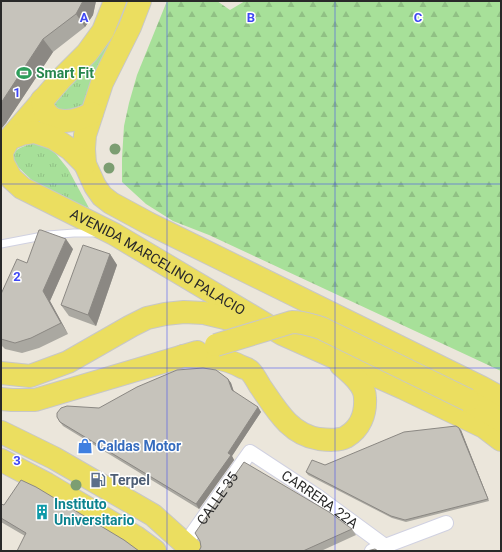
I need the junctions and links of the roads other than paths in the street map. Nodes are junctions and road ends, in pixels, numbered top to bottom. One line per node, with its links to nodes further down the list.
1 (116, 1): 3 (main road, AVENIDA MARCELINO PALACIO)
2 (140, 1): 4 (main road, AVENIDA MARCELINO PALACIO)
3 (42, 100): 4 (main road); 5 (main road, AVENIDA MARCELINO PALACIO)
4 (92, 112): 6 (main road, AVENIDA MARCELINO PALACIO)
5 (9, 139): 6 (main road); 7 (main road, AVENIDA MARCELINO PALACIO)
6 (85, 164): 13 (main road, AVENIDA MARCELINO PALACIO)
7 (114, 234): 8 (lane); 9 (main road, AVENIDA MARCELINO PALACIO)
8 (1, 244)
9 (282, 334): 11 (main road, AVENIDA MARCELINO PALACIO); 12 (main road)
10 (183, 356): 11 (main road); 14 (main road); 15 (main road, bridge)
11 (331, 356): 17 (main road, AVENIDA MARCELINO PALACIO)
12 (1, 373)
13 (501, 398)
14 (1, 399)
15 (501, 420)
16 (1, 432): 21 (main road)
17 (501, 440)
18 (250, 452): 21 (street, CALLE 35); 22 (street, CARRERA 22A)
19 (1, 460): 23 (main road)
20 (446, 523): 22 (street)
21 (189, 548)
22 (381, 549)
23 (155, 551)

